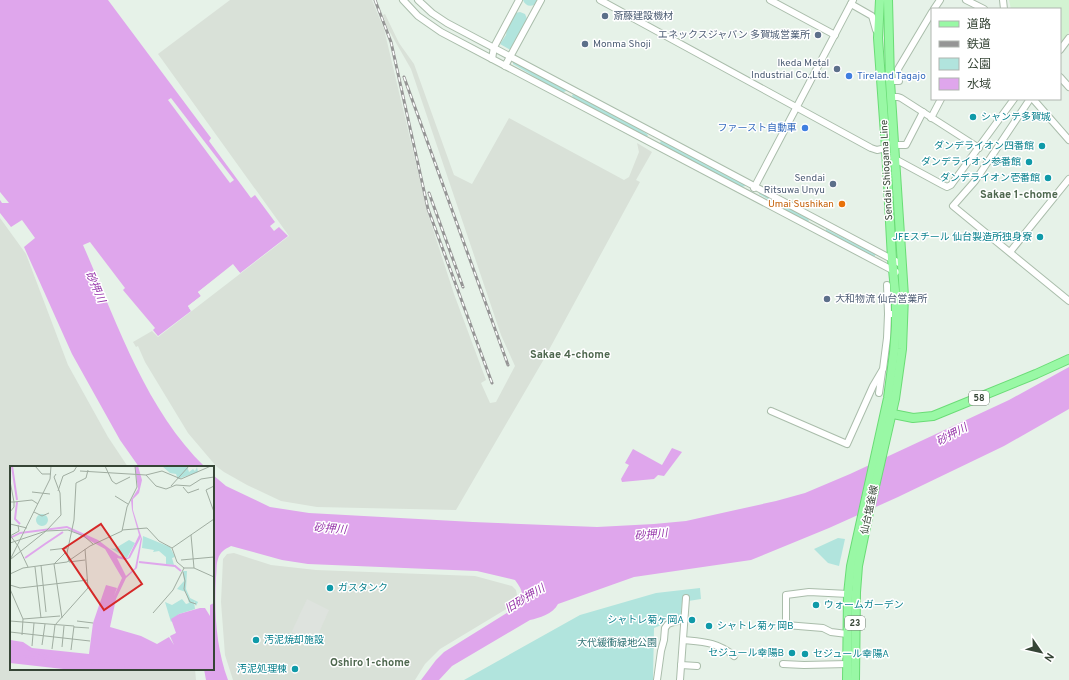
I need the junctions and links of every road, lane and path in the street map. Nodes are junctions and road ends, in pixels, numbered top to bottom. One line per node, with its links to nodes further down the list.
1 (403, 0): 19 (street)
2 (418, 0): 16 (street)
3 (518, 0): 16 (street)
4 (540, 0): 18 (street)
5 (600, 0): 29 (street)
6 (770, 0): 13 (street)
7 (880, 0): 14 (main road, Sendai-Shiogama Line / 23)
8 (888, 0): 22 (main road, Sendai-Shiogama Line / 23)
9 (966, 0): 11 (street)
10 (852, 2): 13 (street); 14 (street)
11 (982, 8)
12 (931, 14): 22 (street)
13 (835, 35): 29 (street)
14 (878, 38): 34 (main road, Sendai-Shiogama Line / 23)
15 (1069, 38): 17 (street)
16 (494, 47): 18 (street); 19 (street)
17 (1061, 49)
18 (511, 56): 20 (street); 38 (street)
19 (492, 59): 20 (street)
20 (505, 66): 39 (street)
21 (1061, 79): 23 (street)
22 (890, 81): 24 (main road, Sendai-Shiogama Line / 23)
23 (1069, 87)
24 (891, 97): 30 (street); 33 (main road, Sendai-Shiogama Line / 23)
25 (940, 100): 31 (street)
26 (1012, 100): 35 (street)
27 (1030, 100): 42 (street)
28 (1032, 100): 32 (street)
29 (797, 108): 34 (street); 38 (street)
30 (923, 112): 31 (street); 33 (street)
31 (931, 118): 35 (street)
32 (1069, 140)
33 (895, 145): 36 (main road, Sendai-Shiogama Line / 23)
34 (886, 148): 43 (main road, Sendai-Shiogama Line / 23)
35 (979, 148): 36 (street)
36 (895, 159): 44 (main road, Sendai-Shiogama Line / 23)
37 (1069, 179): 42 (street)
38 (754, 186): 39 (street); 40 (street)
39 (751, 195): 41 (street)
40 (815, 218): 41 (street); 43 (street)
41 (810, 226): 45 (street)
42 (1010, 252): 48 (street)
43 (892, 259): 44 (street); 45 (main road, Sendai-Shiogama Line / 23)
44 (901, 264): 46 (main road, Sendai-Shiogama Line / 23)
45 (893, 270): 46 (street); 49 (main road, Sendai-Shiogama Line / 23)
46 (902, 276): 54 (main road, Sendai-Shiogama Line / 23)
47 (887, 285): 49 (street)
48 (1069, 300)
49 (892, 314): 51 (street); 54 (main road, Sendai-Shiogama Line / 23)
50 (1069, 359): 54 (main road, 58)
51 (883, 369): 52 (street); 53 (street)
52 (879, 393)
53 (771, 411)
54 (889, 413): 55 (main road, Sendai-Shiogama Line / 23)
55 (879, 456): 56 (main road, 仙台塩釜線 / 23)
56 (864, 519): 57 (main road, 23); 70 (main road, 23)
57 (848, 594): 60 (main road, 23); 60 (street)
58 (686, 598): 59 (street)
59 (684, 619): 61 (street); 67 (street)
60 (847, 634): 64 (main road, 23)
61 (683, 640): 62 (street); 65 (street)
62 (734, 656)
63 (783, 664): 64 (street)
64 (848, 664): 69 (main road, 23)
65 (681, 665): 66 (street); 68 (street)
66 (698, 666)
67 (657, 680)
68 (680, 680)
69 (847, 680)
70 (854, 680)

